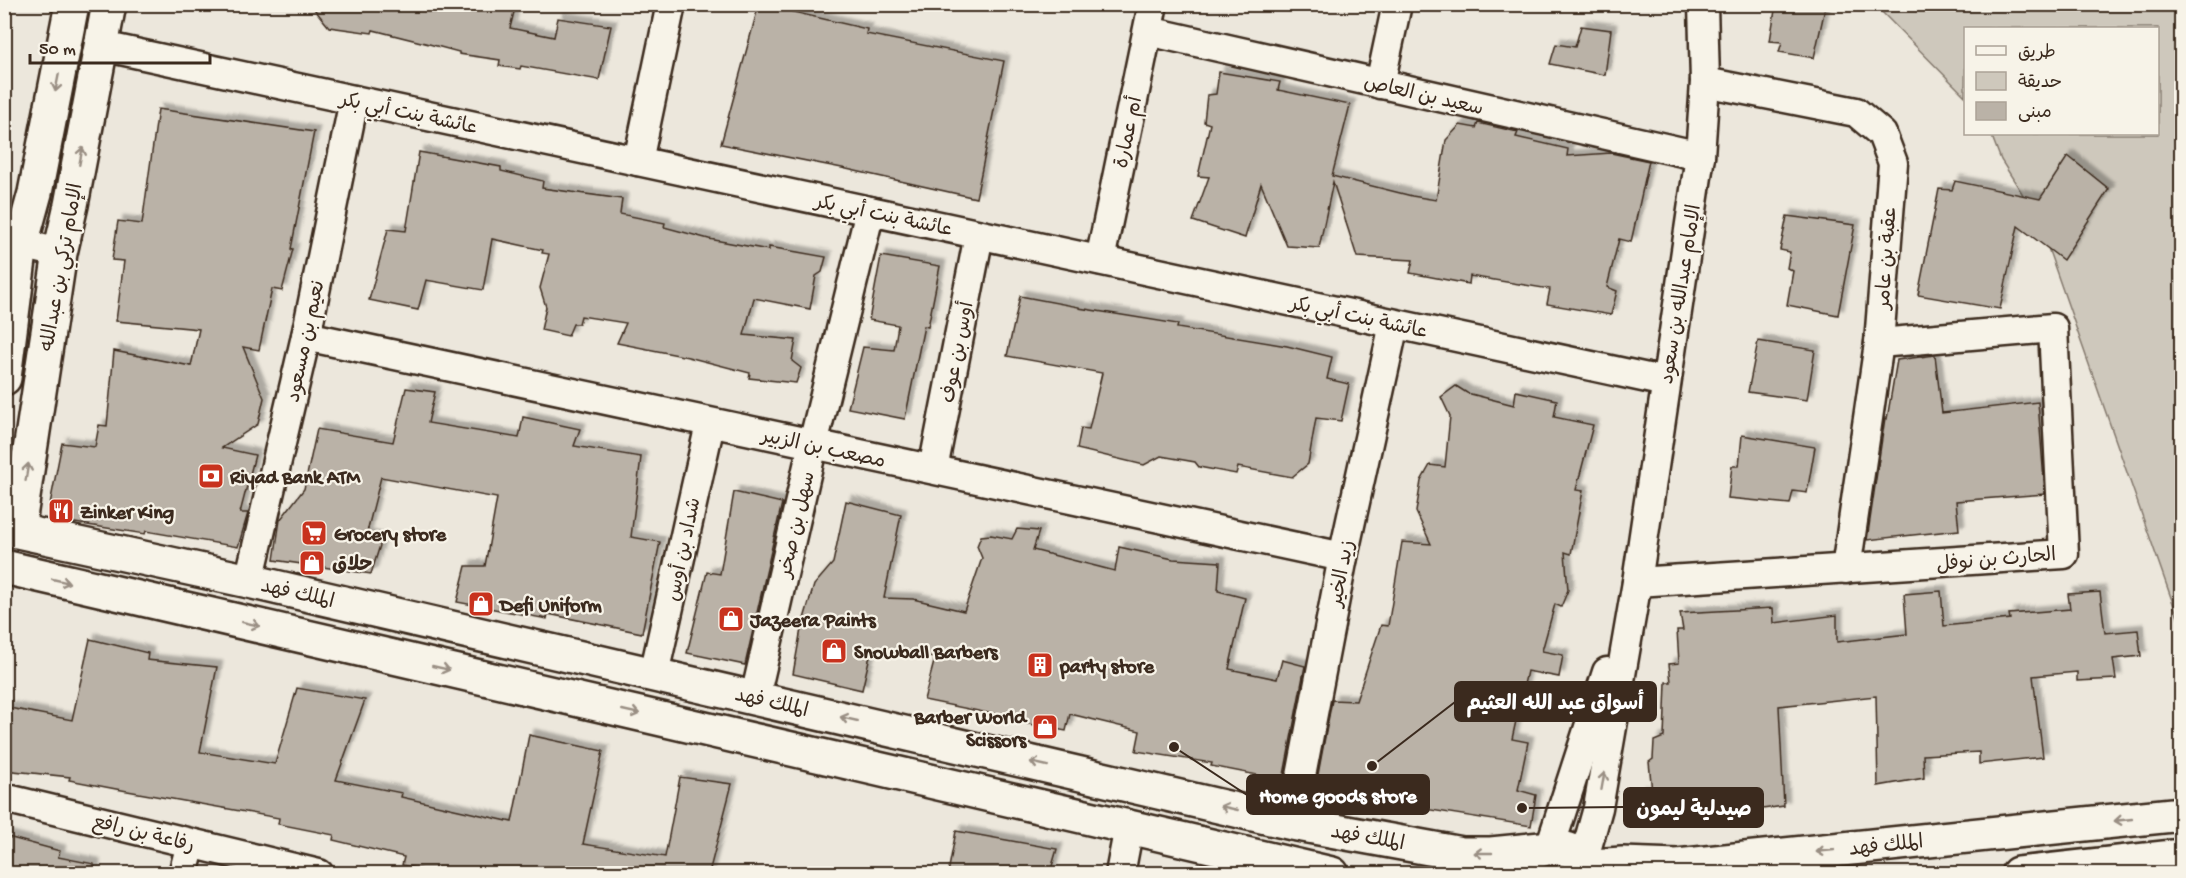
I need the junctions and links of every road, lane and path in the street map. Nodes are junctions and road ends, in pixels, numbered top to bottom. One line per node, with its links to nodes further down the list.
1 (72, 4): 15 (street, الإمام تركي بن عبدالله, one-way to 15)
2 (110, 4): 7 (street, الإمام تركي بن عبدالله)
3 (672, 4): 12 (street)
4 (1397, 4): 9 (street)
5 (1703, 4): 8 (street, الإمام عبدالله بن سعود)
6 (1150, 18): 9 (street, سعيد بن العاص); 17 (street, أم عمارة)
7 (102, 46): 10 (street, عائشة بنت أبي بكر); 16 (street, الإمام تركي بن عبدالله, one-way to 7)
8 (1705, 82): 11 (street, الإمام عبدالله بن سعود); 20 (street, عقبة بن عامر)
9 (1380, 84): 11 (street, سعيد بن العاص)
10 (354, 100): 12 (street, عائشة بنت أبي بكر); 19 (street, نعيم بن مسعود)
11 (1700, 156): 22 (street, الإمام عبدالله بن سعود)
12 (638, 161): 13 (street, عائشة بنت أبي بكر)
13 (870, 211): 14 (street, عائشة بنت أبي بكر); 24 (street, سهل بن صخر)
14 (979, 235): 17 (street, عائشة بنت أبي بكر); 25 (street, أوس بن عوف)
15 (13, 242): 16 (street); 21 (street, الإمام تركي بن عبدالله)
16 (60, 253): 26 (street, الإمام تركي بن عبدالله, one-way to 16)
17 (1100, 260): 18 (street, عائشة بنت أبي بكر)
18 (1394, 324): 22 (street, عائشة بنت أبي بكر); 27 (street, زيد الخير)
19 (306, 336): 23 (street, مصعب بن الزبير); 30 (street, نعيم بن مسعود)
20 (1879, 343): 29 (street, عقبة بن عامر); 29 (street, الحارث بن نوفل)
21 (4, 378)
22 (1666, 382): 31 (street, الإمام عبدالله بن سعود)
23 (710, 424): 24 (street, مصعب بن الزبير); 32 (street, شداد بن أوس)
24 (813, 444): 25 (street, مصعب بن الزبير); 33 (street, سهل بن صخر)
25 (933, 469): 27 (street, مصعب بن الزبير)
26 (11, 529): 30 (street, الملك فهد)
27 (1343, 557): 36 (street, زيد الخير)
28 (4, 567): 37 (street, one-way to 37)
29 (1846, 569): 31 (street, الحارث بن نوفل)
30 (249, 581): 32 (street, الملك فهد)
31 (1637, 582): 39 (street, الإمام عبدالله بن سعود); 41 (street, الإمام عبدالله بن سعود, one-way to 31)
32 (654, 674): 33 (street, الملك فهد)
33 (755, 697): 36 (street, الملك فهد, one-way to 33)
34 (4, 798): 38 (street, رفاعة بن رافع)
35 (2181, 814): 41 (street, الملك فهد, one-way to 41)
36 (1292, 823): 39 (street, الملك فهد, one-way to 36)
37 (1129, 827): 44 (street); 45 (street)
38 (190, 844): 42 (street); 43 (street, رفاعة بن رافع)
39 (1545, 848): 41 (street); 46 (street)
40 (2181, 856): 47 (street)
41 (1590, 866)
42 (183, 873)
43 (319, 873)
44 (1120, 873)
45 (1328, 873)
46 (1514, 873)
47 (2018, 873)

